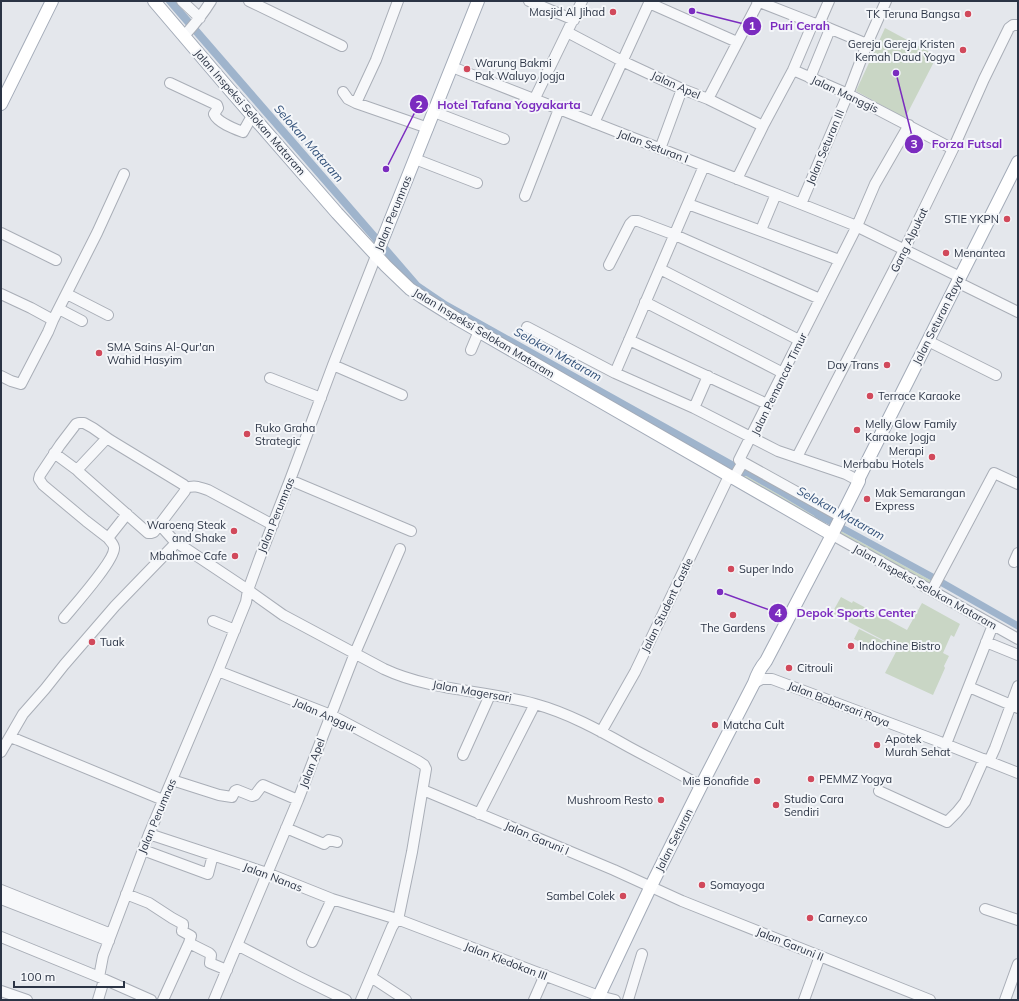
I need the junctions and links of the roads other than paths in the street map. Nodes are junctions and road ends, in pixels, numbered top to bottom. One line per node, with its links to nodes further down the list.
1 (52, 1): 35 (main road)
2 (154, 1): 19 (main road, Jalan Inspeksi Selokan Mataram)
3 (182, 1): 14 (street)
4 (210, 1): 14 (street)
5 (249, 1): 23 (street)
6 (398, 1): 34 (street)
7 (478, 1): 25 (main road, Jalan Perumnas)
8 (530, 1): 15 (street)
9 (582, 1): 15 (street)
10 (758, 1): 16 (street); 21 (street)
11 (829, 1): 16 (street)
12 (886, 1): 22 (street, Jalan Seturan III)
13 (649, 2): 21 (street); 24 (street)
14 (199, 19): 19 (street)
15 (574, 20): 18 (street)
16 (816, 24): 22 (street); 26 (street)
17 (1018, 25): 45 (street, Gang Alpukat)
18 (567, 32): 24 (street, Jalan Apel); 32 (street)
19 (187, 33): 38 (main road, Jalan Inspeksi Selokan Mataram)
20 (828, 34): 27 (street)
21 (737, 42): 33 (street)
22 (867, 44): 31 (street, Jalan Seturan III)
23 (342, 46)
24 (622, 61): 29 (street, Jalan Apel); 39 (street)
25 (452, 67): 32 (street, Jalan Seturan I); 37 (main road, Jalan Perumnas)
26 (793, 70): 27 (street, Jalan Manggis); 41 (street)
27 (810, 78): 31 (street, Jalan Manggis)
28 (170, 83): 38 (street)
29 (682, 89): 33 (street, Jalan Apel); 44 (street)
30 (343, 92): 34 (street)
31 (848, 94): 40 (street, Jalan Manggis); 55 (street, Jalan Seturan III)
32 (534, 100): 36 (street, Jalan Seturan I)
33 (708, 100): 41 (street, Jalan Apel)
34 (356, 103): 42 (street)
35 (1, 104)
36 (559, 110): 39 (street, Jalan Seturan I); 53 (street)
37 (434, 112): 42 (main road, Jalan Perumnas); 43 (street)
38 (252, 116): 61 (main road, Jalan Inspeksi Selokan Mataram)
39 (594, 123): 44 (street, Jalan Seturan I)
40 (909, 125): 45 (street, Jalan Manggis); 56 (street, Jalan Pemancar Timur)
41 (763, 126): 50 (street)
42 (428, 128): 46 (main road, Jalan Perumnas)
43 (504, 139)
44 (660, 149): 48 (street, Jalan Seturan I)
45 (953, 149): 60 (street, Gang Alpukat)
46 (415, 159): 51 (street); 61 (main road, Jalan Perumnas)
47 (1018, 162): 66 (main road, Jalan Seturan Raya)
48 (704, 166): 50 (street, Jalan Seturan I); 54 (street)
49 (124, 174): 68 (street)
50 (737, 179): 52 (street, Jalan Seturan I)
51 (477, 183)
52 (776, 194): 55 (street, Jalan Seturan I); 57 (street)
53 (525, 196)
54 (688, 204): 57 (street); 59 (street)
55 (801, 204): 56 (street, Jalan Seturan I)
56 (855, 226): 60 (street); 63 (street, Jalan Pemancar Timur)
57 (760, 230): 63 (street)
58 (1, 233): 62 (street)
59 (675, 235): 64 (street); 65 (street); 69 (street)
60 (904, 250): 66 (street); 96 (street, Gang Alpukat)
61 (378, 252): 77 (main road, Jalan Inspeksi Selokan Mataram); 82 (street, Jalan Perumnas)
62 (56, 260)
63 (839, 260): 69 (street, Jalan Pemancar Timur)
64 (609, 264)
65 (660, 269): 70 (street); 79 (street)
66 (959, 280): 72 (street); 80 (main road, Jalan Seturan Raya)
67 (1, 294): 74 (street)
68 (67, 294): 71 (street); 73 (street)
69 (820, 299): 79 (street, Jalan Pemancar Timur)
70 (645, 302): 78 (street); 84 (street)
71 (59, 309): 74 (street); 75 (street)
72 (1018, 312)
73 (108, 315)
74 (52, 320): 86 (street)
75 (82, 321)
76 (527, 327): 83 (street)
77 (479, 331): 81 (street); 98 (main road, Jalan Inspeksi Selokan Mataram)
78 (629, 340): 83 (street); 87 (street)
79 (799, 340): 84 (street, Jalan Pemancar Timur)
80 (928, 341): 85 (street); 99 (main road, Jalan Seturan Raya)
81 (471, 350)
82 (333, 365): 89 (street); 90 (street, Jalan Perumnas)
83 (615, 373): 92 (street)
84 (783, 373): 91 (street, Jalan Pemancar Timur)
85 (996, 375)
86 (1, 376)
87 (708, 376): 91 (street); 92 (street)
88 (270, 378): 90 (street)
89 (402, 396)
90 (321, 398): 100 (street, Jalan Perumnas)
91 (767, 404): 93 (street, Jalan Pemancar Timur)
92 (694, 408): 93 (street)
93 (750, 437): 96 (street, Jalan Pemancar Timur); 98 (street, Jalan Student Castle)
94 (106, 438): 95 (street); 97 (street); 102 (street)
95 (54, 454): 97 (street); 109 (street)
96 (797, 457): 99 (street, Jalan Pemancar Timur)
97 (77, 470): 103 (street)
98 (737, 471): 104 (street); 108 (main road, Jalan Inspeksi Selokan Mataram); 132 (street, Jalan Student Castle)
99 (858, 479): 104 (main road, Jalan Seturan Raya)
100 (290, 480): 106 (street, Jalan Perumnas); 107 (street)
101 (1018, 484): 112 (street)
102 (185, 488): 105 (street); 106 (street)
103 (127, 514): 105 (street); 109 (street)
104 (838, 517): 108 (main road, Jalan Seturan Raya)
105 (160, 525): 110 (street, Jalan Magersari)
106 (273, 525): 113 (street, Jalan Perumnas)
107 (411, 531)
108 (831, 533): 112 (street, Jalan Inspeksi Selokan Mataram); 122 (main road)
109 (108, 538): 114 (street)
110 (176, 543): 113 (street, Jalan Magersari); 133 (street)
111 (400, 549): 120 (street, Jalan Apel)
112 (935, 584): 116 (street, Jalan Inspeksi Selokan Mataram)
113 (248, 590): 117 (street, Jalan Perumnas); 120 (street, Jalan Magersari)
114 (64, 618)
115 (213, 621): 117 (street)
116 (993, 625): 118 (street, Jalan Inspeksi Selokan Mataram); 119 (street)
117 (235, 630): 123 (street, Jalan Perumnas)
118 (1018, 639)
119 (986, 642): 121 (street); 127 (street)
120 (355, 653): 128 (street, Jalan Magersari); 131 (street, Jalan Apel)
121 (1018, 655)
122 (766, 661): 124 (street); 125 (main road)
123 (218, 672): 131 (street, Jalan Anggur); 139 (street, Jalan Perumnas)
124 (772, 679): 125 (street); 134 (street, Jalan Babarsari Raya)
125 (754, 683): 140 (main road, Jalan Seturan)
126 (1018, 686): 130 (street)
127 (968, 687): 130 (street); 134 (street)
128 (490, 695): 129 (street, Jalan Magersari); 136 (street)
129 (535, 704): 132 (street, Jalan Magersari); 145 (street)
130 (1012, 705): 137 (street)
131 (331, 716): 141 (street, Jalan Anggur); 144 (street, Jalan Apel)
132 (601, 732): 140 (street, Jalan Magersari)
133 (10, 737): 135 (street); 143 (street)
134 (946, 744): 137 (street, Jalan Babarsari Raya)
135 (1, 752)
136 (463, 755)
137 (986, 760): 138 (street, Jalan Babarsari Raya); 142 (street)
138 (1018, 773)
139 (172, 780): 143 (street, Jalan Perumnas); 144 (street)
140 (701, 786): 152 (main road, Jalan Seturan)
141 (423, 790): 145 (street, Jalan Garuni I); 158 (street)
142 (879, 791)
143 (163, 800): 147 (street, Jalan Perumnas)
144 (298, 800): 146 (street, Jalan Apel)
145 (479, 814): 152 (street, Jalan Garuni I)
146 (286, 828): 148 (street); 151 (street, Jalan Apel)
147 (149, 834): 149 (street, Jalan Perumnas); 150 (street, Jalan Nanas)
148 (337, 842)
149 (143, 850): 150 (street); 154 (street, Jalan Perumnas)
150 (213, 855): 151 (street, Jalan Nanas)
151 (267, 873): 156 (street, Jalan Nanas); 164 (street, Jalan Apel)
152 (651, 886): 166 (street, Jalan Garuni II); 173 (main road, Jalan Seturan)
153 (1, 890): 161 (street)
154 (126, 894): 161 (street, Jalan Perumnas); 163 (street)
155 (1, 899): 161 (street)
156 (332, 899): 158 (street, Jalan Nanas); 162 (street)
157 (986, 910): 159 (street)
158 (397, 919): 169 (street, Jalan Kledokan III); 170 (street)
159 (1018, 920)
160 (1, 937): 171 (street)
161 (110, 938): 171 (street, Jalan Perumnas)
162 (312, 942)
163 (189, 944): 168 (street); 177 (street)
164 (237, 944): 168 (street, Jalan Apel); 179 (street)
165 (642, 954): 184 (street)
166 (820, 956): 185 (street); 186 (street, Jalan Garuni II)
167 (1018, 964): 187 (street)
168 (226, 970): 178 (street, Jalan Apel)
169 (545, 975): 173 (street, Jalan Kledokan III); 182 (street)
170 (371, 977): 180 (street); 181 (street)
171 (102, 978): 175 (street, Jalan Perumnas); 176 (street)
172 (1, 991): 174 (street)
173 (598, 998): 183 (street, Jalan Kledokan III)
174 (27, 1000)
175 (98, 1000)
176 (151, 1000)
177 (163, 1000)
178 (214, 1000)
179 (346, 1000)
180 (361, 1000)
181 (406, 1000)
182 (534, 1000)
183 (615, 1000)
184 (628, 1000)
185 (804, 1000)
186 (930, 1000)
187 (1006, 1000)

